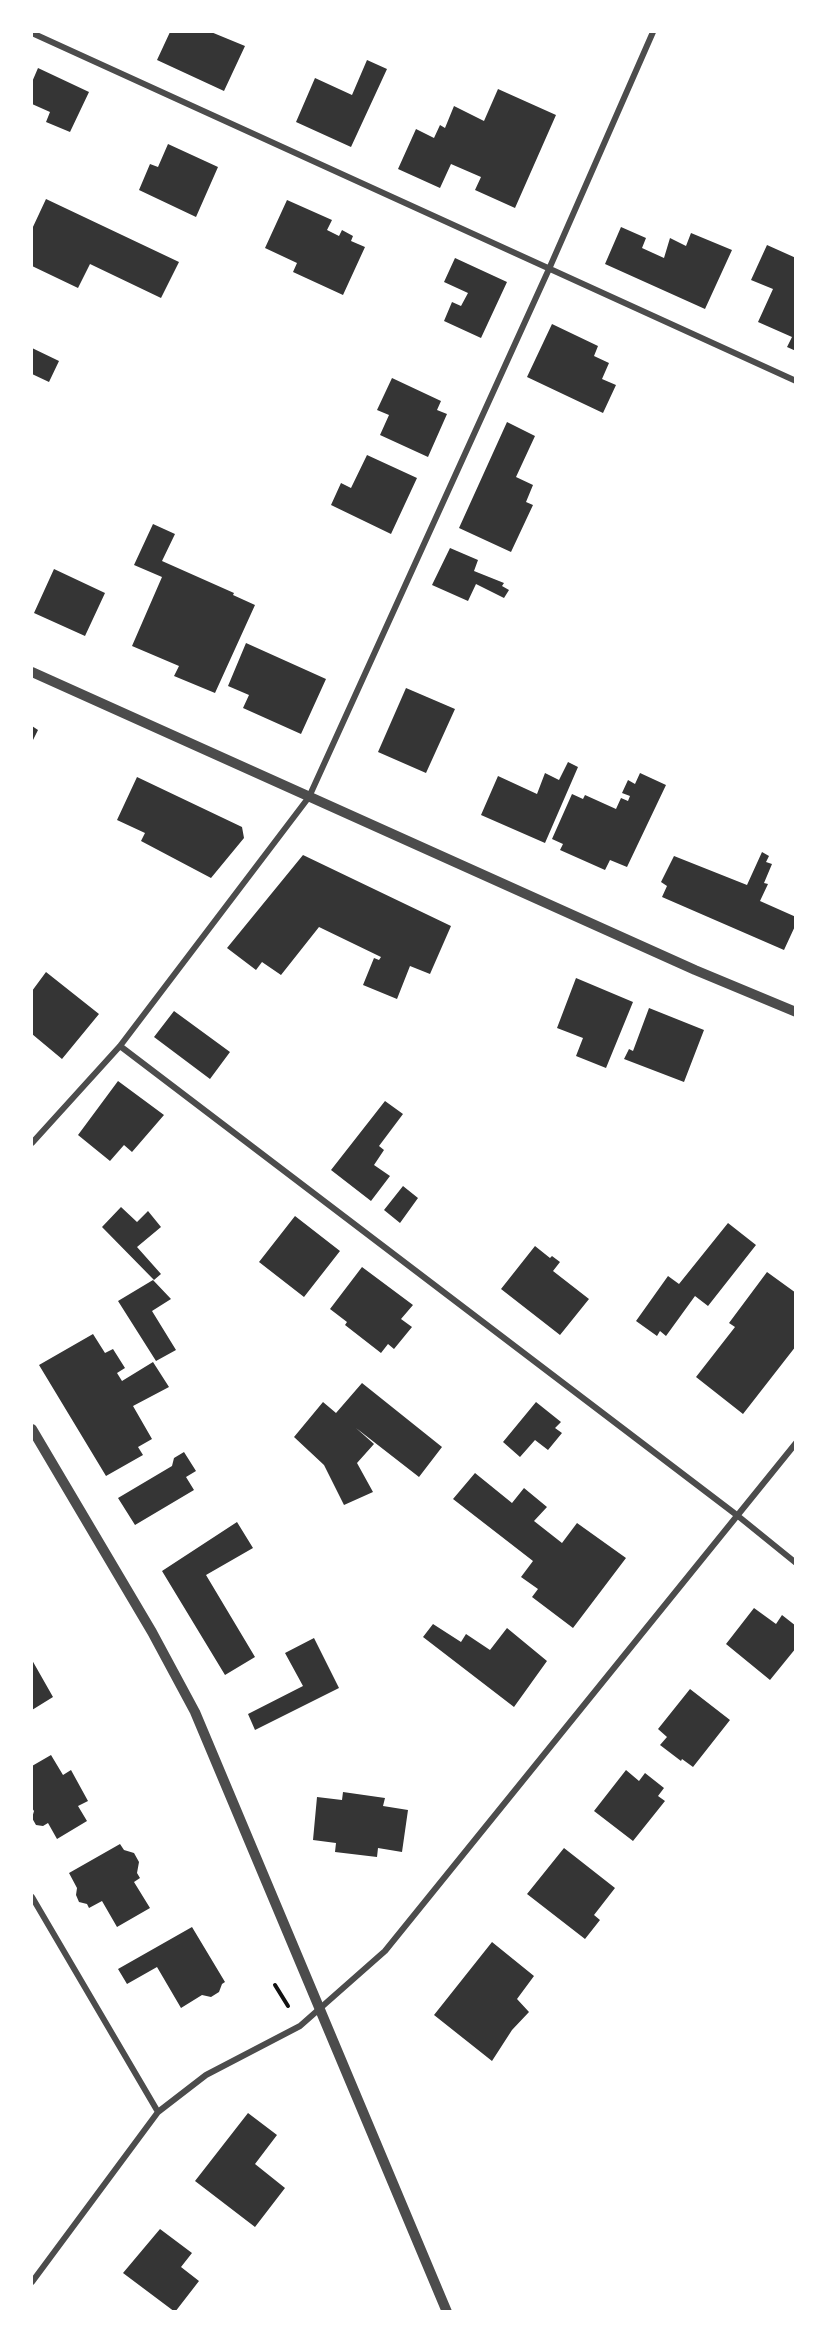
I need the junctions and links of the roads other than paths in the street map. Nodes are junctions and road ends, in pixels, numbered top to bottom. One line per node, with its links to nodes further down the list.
1 (653, 32): 3 (street)
2 (32, 33): 3 (street)
3 (549, 268): 4 (street); 6 (street)
4 (795, 381)
5 (32, 672): 6 (street)
6 (309, 797): 7 (street); 8 (street)
7 (795, 1012)
8 (120, 1046): 9 (street); 12 (street)
9 (32, 1143)
10 (32, 1429): 15 (street)
11 (795, 1443): 12 (street)
12 (738, 1516): 13 (street); 15 (street)
13 (795, 1563)
14 (32, 1897): 16 (street)
15 (319, 2008): 16 (street); 18 (street)
16 (158, 2112): 17 (street)
17 (32, 2282)
18 (447, 2312)

